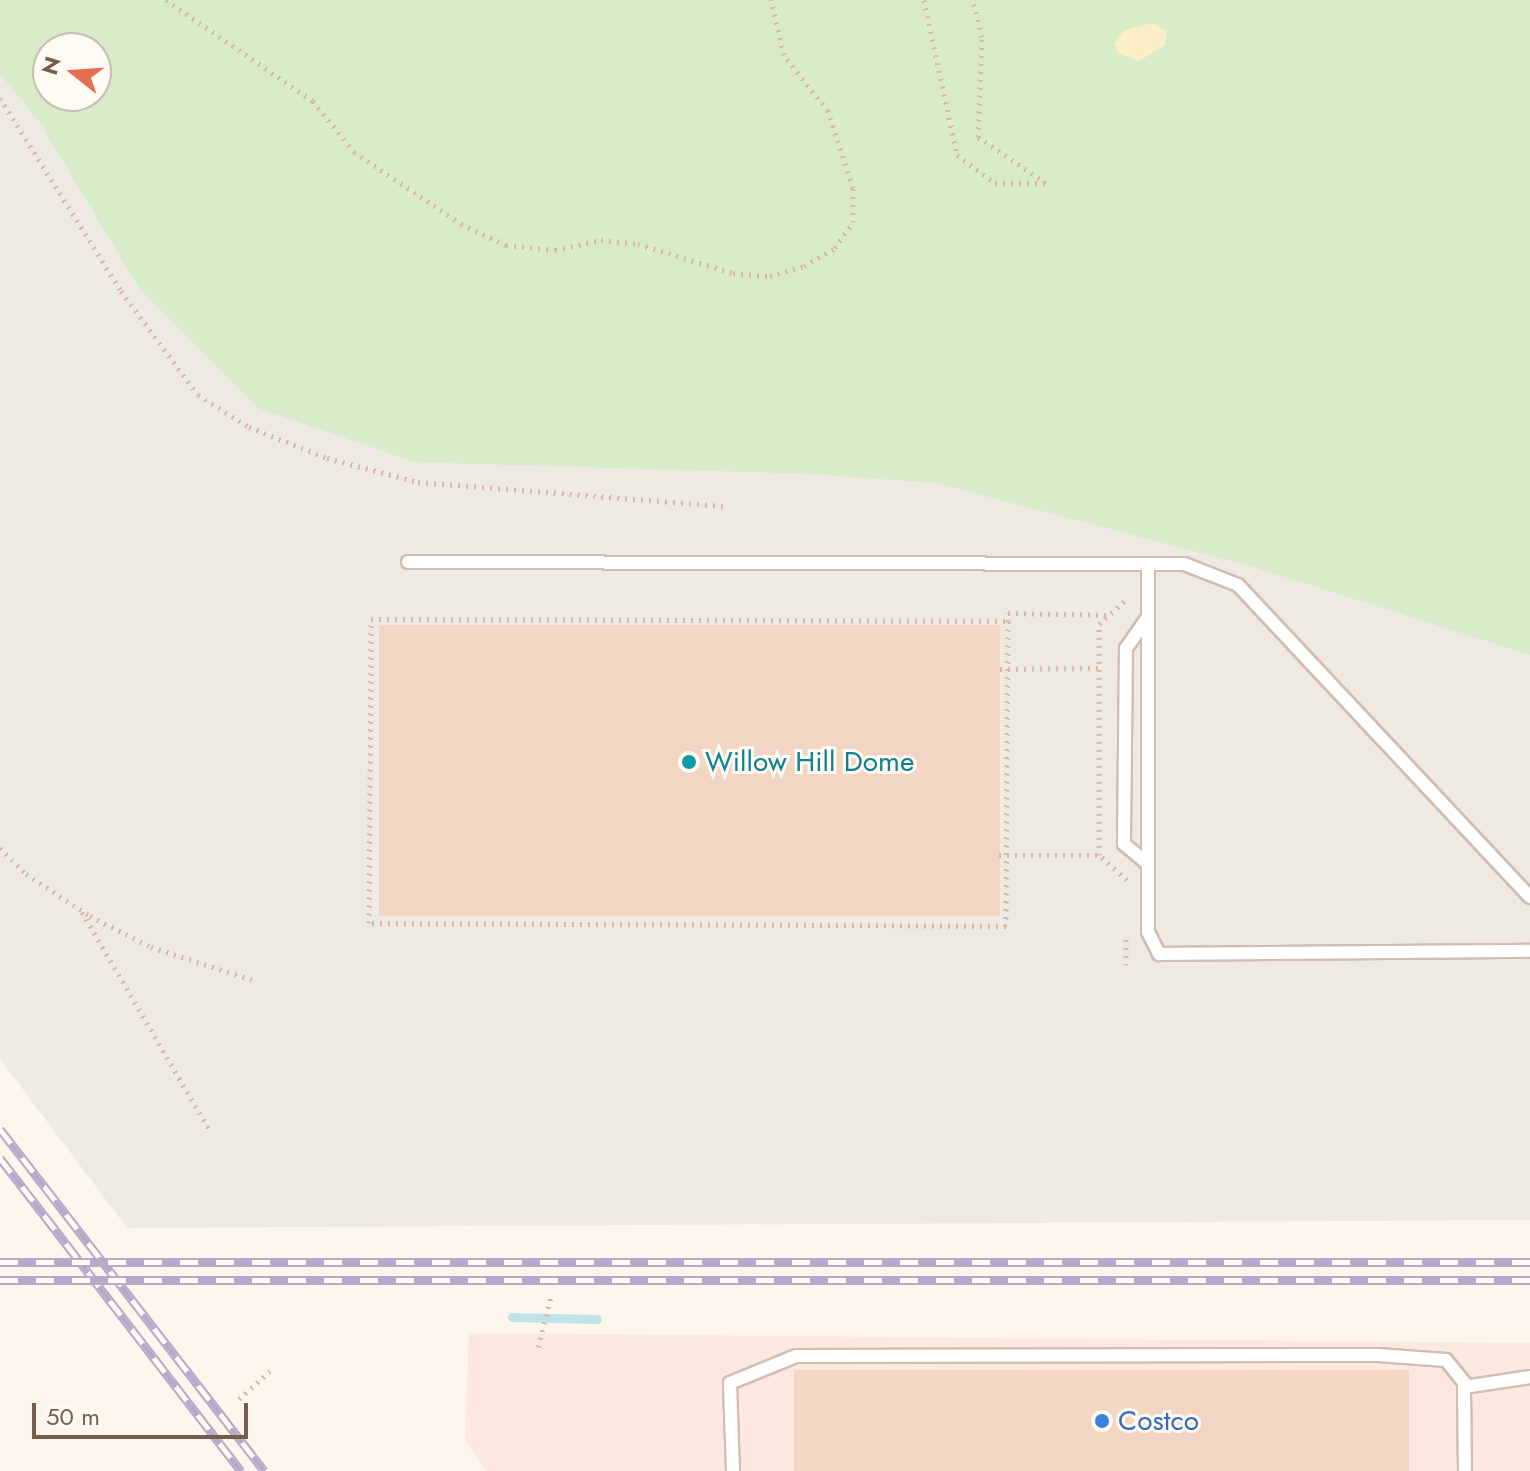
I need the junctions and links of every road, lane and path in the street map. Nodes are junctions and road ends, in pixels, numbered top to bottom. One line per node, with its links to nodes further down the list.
1 (166, 0): 2 (path)
2 (771, 0)
3 (924, 0): 4 (path)
4 (973, 0)
5 (0, 98): 6 (path)
6 (725, 506)
7 (408, 562): 8 (lane)
8 (1148, 564): 10 (lane); 20 (lane)
9 (1109, 615): 11 (path)
10 (1148, 617): 19 (lane); 19 (lane)
11 (1008, 621): 12 (path); 17 (path)
12 (1007, 668): 13 (path); 14 (path); 17 (path)
13 (1099, 668)
14 (1000, 669)
15 (0, 848): 21 (path)
16 (999, 855): 17 (path)
17 (1006, 855): 18 (path)
18 (1099, 855)
19 (1148, 864): 22 (lane)
20 (1530, 897)
21 (82, 911): 23 (path); 24 (path)
22 (1530, 951)
23 (256, 981)
24 (209, 1129)
25 (552, 1293): 26 (path)
26 (538, 1347)
27 (271, 1370): 30 (path)
28 (1530, 1377): 29 (lane)
29 (1467, 1386): 31 (lane); 32 (lane)
30 (239, 1399)
31 (733, 1471)
32 (1465, 1471)

